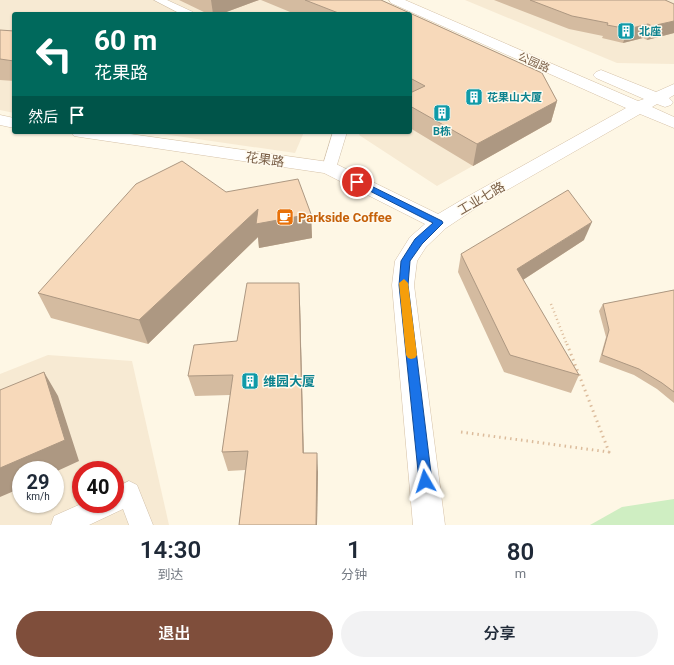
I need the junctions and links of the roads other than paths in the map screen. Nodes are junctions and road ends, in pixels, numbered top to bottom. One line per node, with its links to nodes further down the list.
1 (159, 0): 4 (lane)
2 (425, 0): 5 (street, 公园路)
3 (403, 6): 8 (street, 公园路)
4 (185, 12)
5 (532, 46)
6 (589, 70): 8 (street, 公园路)
7 (674, 89): 8 (street, 工业七路)
8 (647, 103): 9 (street, 公园路); 12 (street, 公园路); 16 (street, 工业七路)
9 (674, 105)
10 (0, 120): 11 (street)
11 (12, 122)
12 (674, 122)
13 (94, 134): 15 (street, 花果路)
14 (339, 134): 15 (lane)
15 (329, 168): 16 (street, 花果路)
16 (439, 223): 21 (street, 工业七路)
17 (124, 496): 20 (lane)
18 (88, 513): 19 (lane)
19 (63, 525)
20 (141, 525)
21 (429, 525)

